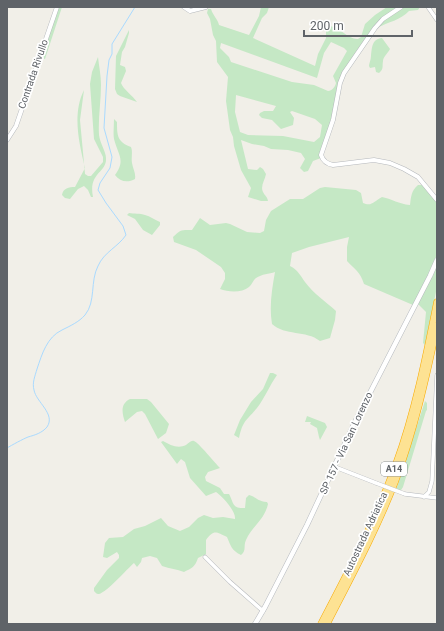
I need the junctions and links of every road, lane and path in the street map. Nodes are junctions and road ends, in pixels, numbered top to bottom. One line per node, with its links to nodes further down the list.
1 (57, 7): 7 (street, Contrada Rivullo)
2 (184, 7): 3 (street)
3 (206, 7)
4 (401, 7): 8 (street)
5 (428, 7): 6 (street)
6 (437, 20)
7 (7, 140)
8 (437, 200)
9 (437, 260): 13 (main road, SP 157 - Via San Lorenzo)
10 (437, 302): 19 (highway, Autostrada Adriatica / A14)
11 (437, 326): 20 (highway, Autostrada Adriatica / A14)
12 (437, 375): 14 (street)
13 (335, 467): 14 (street, bridge); 17 (main road, SP 157 - Via San Lorenzo)
14 (424, 497): 15 (street)
15 (437, 498)
16 (205, 557): 17 (street)
17 (263, 611): 18 (main road, SP 157 - Via San Lorenzo)
18 (254, 624)
19 (321, 624)
20 (327, 624)

